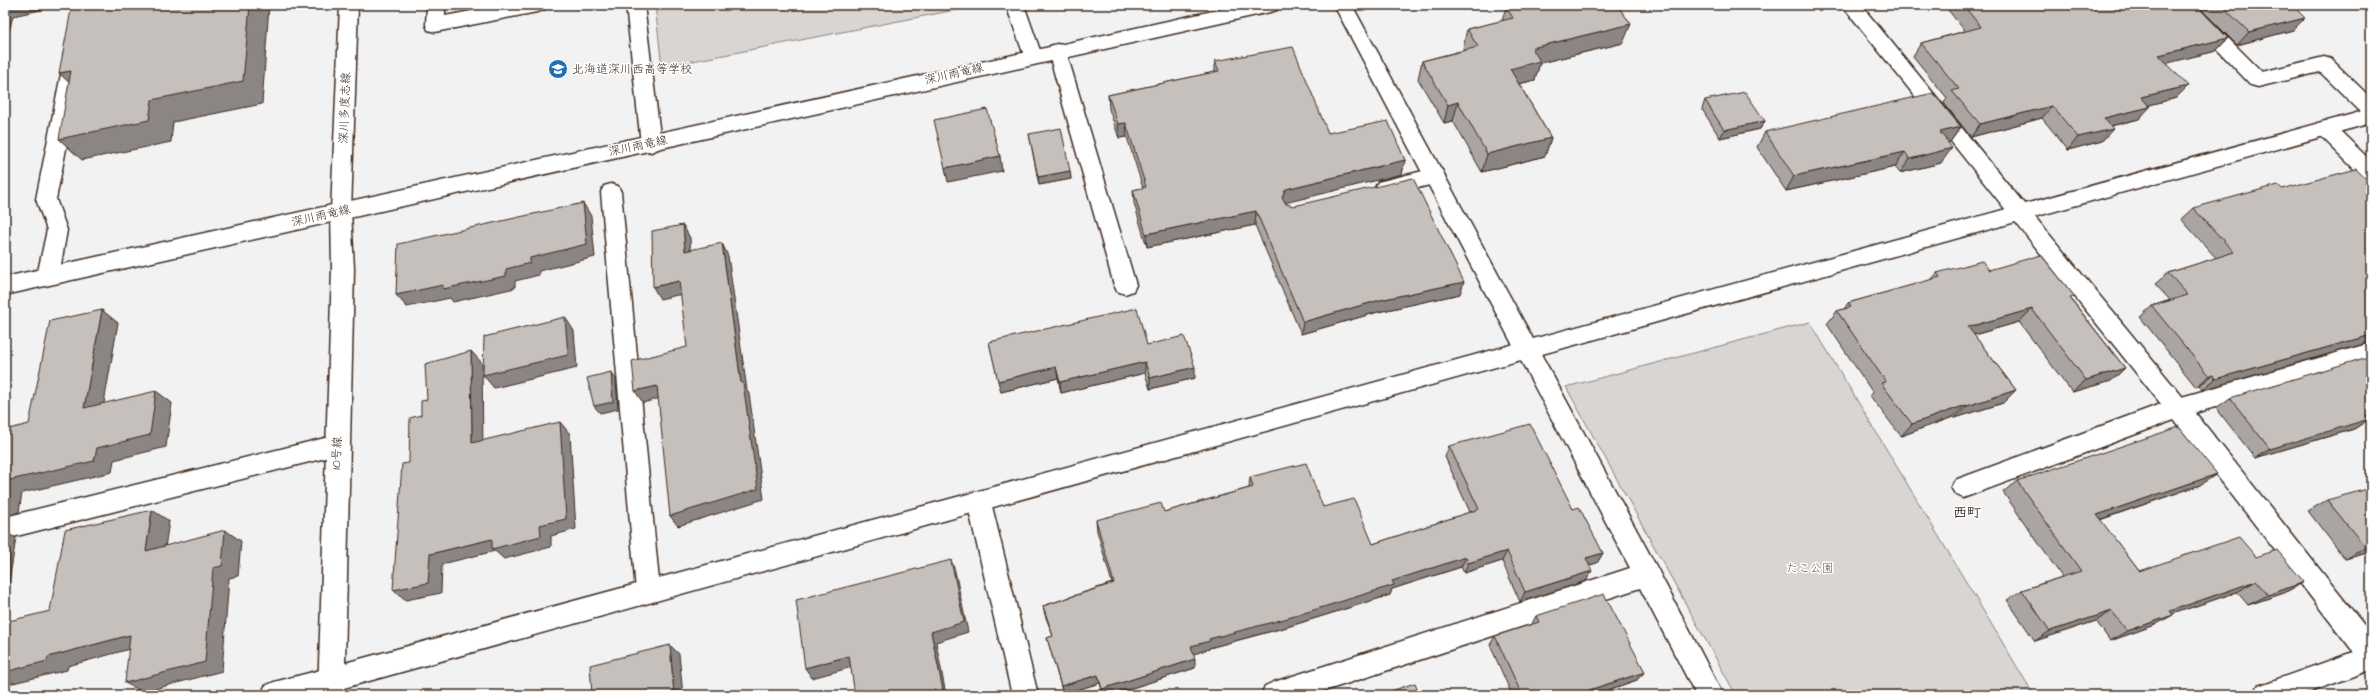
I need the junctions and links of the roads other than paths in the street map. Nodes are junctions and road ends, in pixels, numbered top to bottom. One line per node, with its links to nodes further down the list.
1 (348, 5): 21 (street, 深川多度志線)
2 (436, 5): 3 (street)
3 (536, 5)
4 (635, 5): 16 (street)
5 (1014, 5): 12 (street)
6 (1270, 5): 11 (street, 深川雨竜線)
7 (1343, 5): 18 (street)
8 (1851, 5): 22 (street)
9 (2184, 5): 13 (street)
10 (77, 45): 23 (street)
11 (1057, 51): 12 (street, 深川雨竜線); 24 (street)
12 (1033, 56): 16 (street, 深川雨竜線)
13 (2371, 110)
14 (2371, 116): 15 (street)
15 (2325, 128): 17 (street); 22 (street)
16 (651, 144): 21 (street, 深川雨竜線)
17 (2371, 173)
18 (1434, 176): 20 (street); 26 (street)
19 (611, 192): 34 (street)
20 (1367, 192)
21 (341, 211): 23 (street, 深川雨竜線); 29 (street, 10号線)
22 (2019, 214): 26 (street); 28 (street)
23 (48, 276): 25 (street, 深川雨竜線)
24 (1126, 285)
25 (5, 286)
26 (1527, 348): 31 (street); 33 (street)
27 (2371, 352): 28 (street)
28 (2178, 408): 30 (street); 35 (street)
29 (337, 445): 32 (street); 37 (street, 10号線)
30 (1963, 487)
31 (979, 502): 34 (street); 39 (street)
32 (5, 528)
33 (1647, 574): 40 (street); 41 (street)
34 (648, 591): 37 (street)
35 (2371, 654)
36 (2371, 658): 42 (street)
37 (331, 687): 38 (street)
38 (274, 695)
39 (1025, 695)
40 (1274, 695)
41 (1710, 695)
42 (2267, 695)

